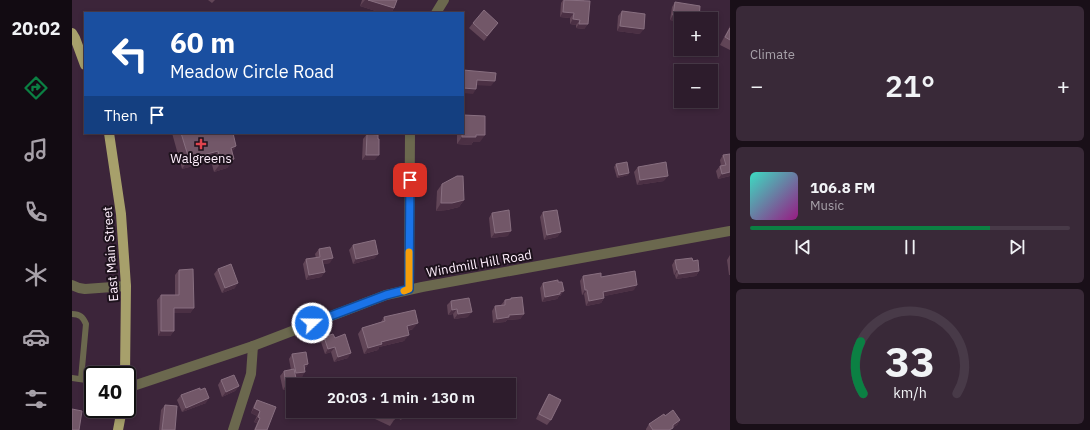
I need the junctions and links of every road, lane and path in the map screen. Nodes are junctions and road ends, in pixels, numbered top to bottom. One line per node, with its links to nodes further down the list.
1 (444, 0): 2 (street)
2 (437, 12)
3 (72, 33): 4 (main road)
4 (84, 62)
5 (109, 134): 9 (main road, East Main Street)
6 (410, 134): 10 (street)
7 (730, 231): 10 (street, Windmill Hill Road)
8 (72, 285): 9 (street)
9 (126, 286): 13 (main road, East Main Street)
10 (409, 289): 12 (street, Windmill Hill Road)
11 (72, 314): 15 (lane)
12 (253, 346): 16 (street, Windmill Hill Road); 19 (street)
13 (126, 366)
14 (72, 378): 15 (lane)
15 (82, 379)
16 (136, 385)
17 (120, 418): 18 (main road)
18 (118, 430)
19 (233, 430)

